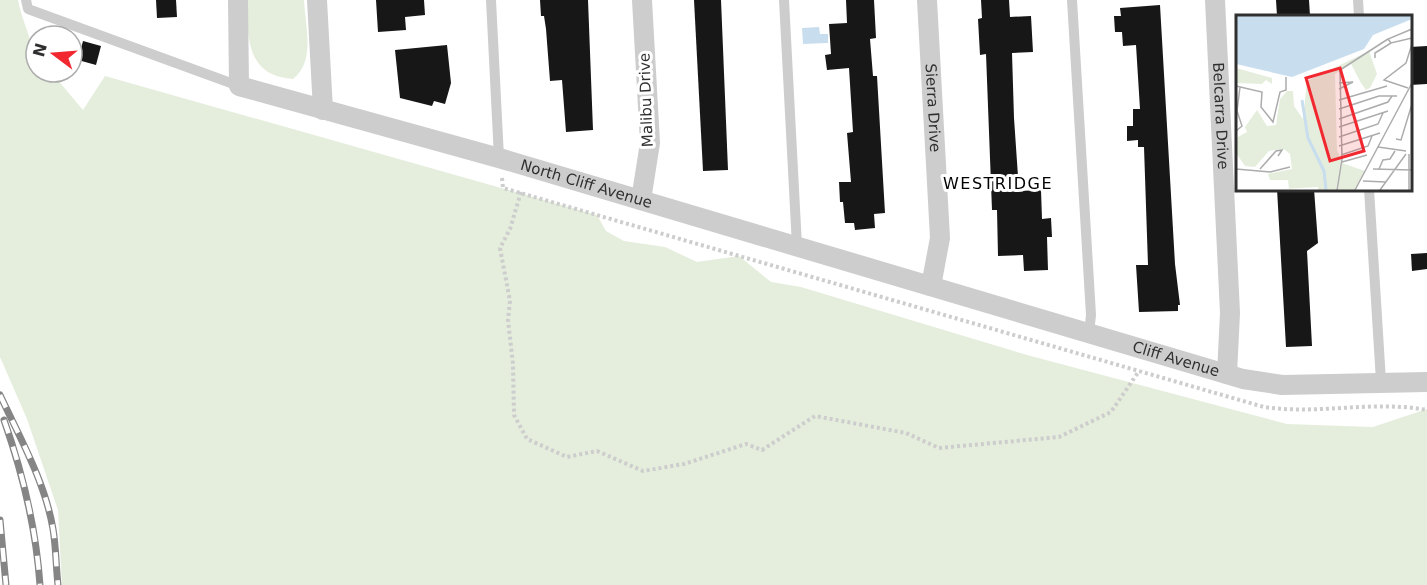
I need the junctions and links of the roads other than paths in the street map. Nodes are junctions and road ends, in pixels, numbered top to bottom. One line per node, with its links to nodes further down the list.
1 (26, 0): 12 (lane)
2 (238, 0): 12 (street)
3 (317, 0): 13 (street)
4 (491, 0): 14 (lane)
5 (642, 0): 16 (street, Malibu Drive)
6 (784, 0): 17 (lane)
7 (927, 0): 18 (street, Sierra Drive)
8 (1072, 0): 19 (lane)
9 (1215, 0): 20 (street, Belcarra Drive)
10 (1358, 0): 11 (lane)
11 (1359, 15)
12 (240, 86): 13 (street, North Cliff Avenue)
13 (323, 110): 14 (street, North Cliff Avenue)
14 (499, 158): 16 (street, North Cliff Avenue)
15 (1369, 190): 21 (lane)
16 (640, 200): 17 (street, North Cliff Avenue)
17 (797, 246): 18 (street, North Cliff Avenue)
18 (931, 286): 19 (street, Cliff Avenue)
19 (1089, 333): 20 (street, Cliff Avenue)
20 (1227, 374): 21 (street, Cliff Avenue)
21 (1381, 381): 22 (street, Cliff Avenue)
22 (1427, 382)

